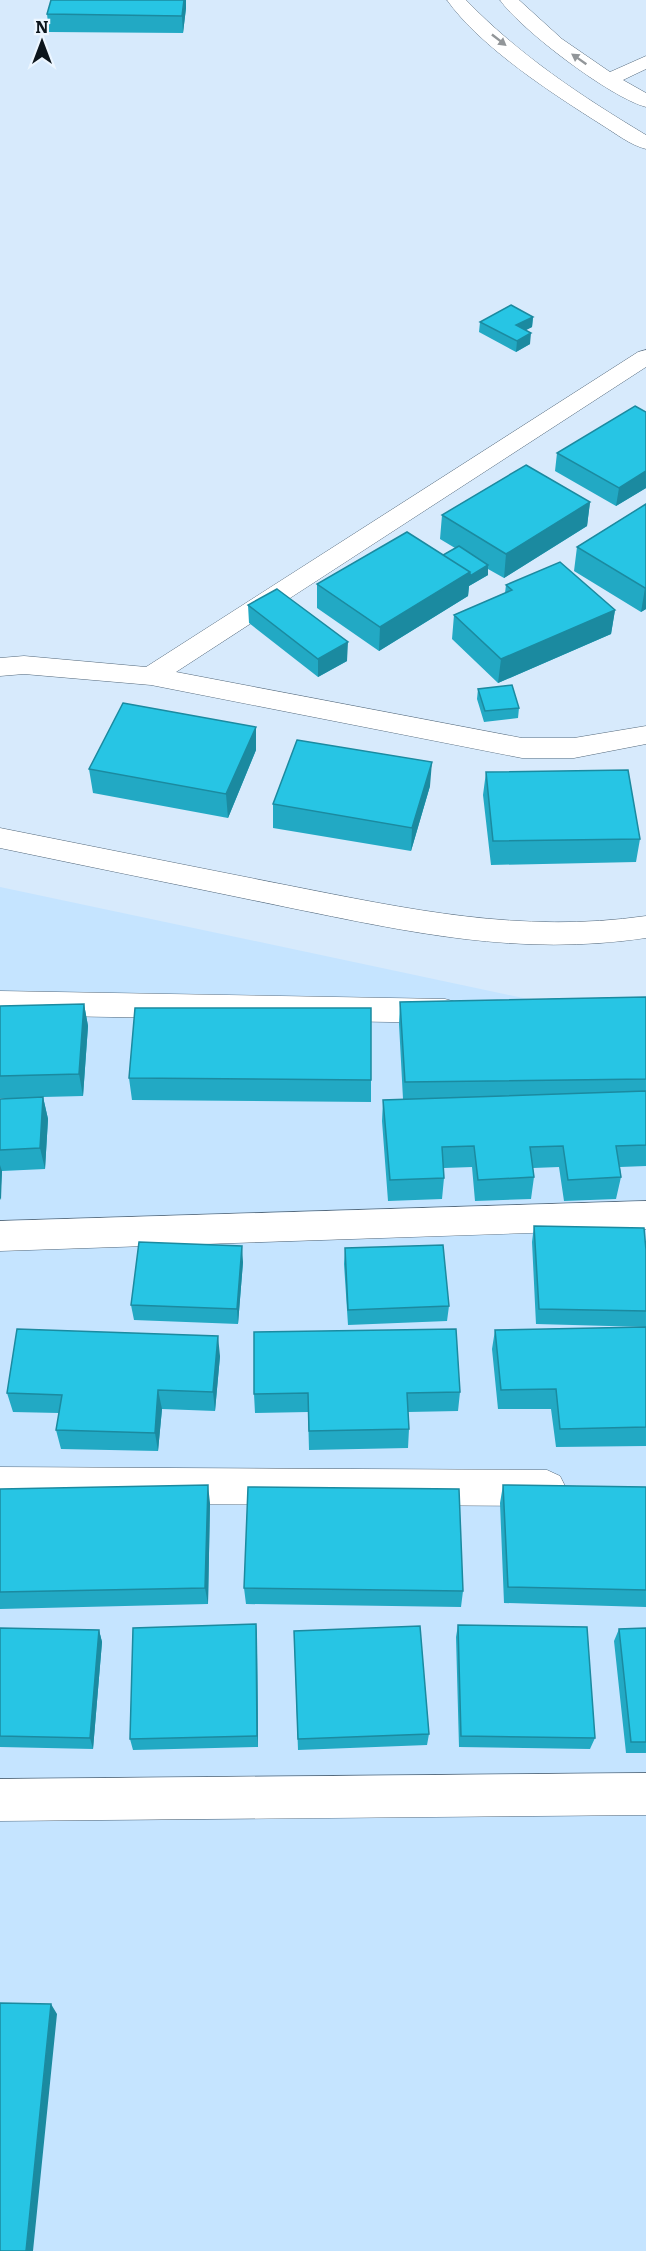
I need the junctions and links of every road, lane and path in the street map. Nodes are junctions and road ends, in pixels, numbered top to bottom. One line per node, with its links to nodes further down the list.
1 (456, 0): 6 (street, one-way to 6)
2 (509, 0): 4 (street, one-way to 2)
3 (646, 62): 4 (street)
4 (609, 80): 5 (street)
5 (646, 102)
6 (646, 143)
7 (646, 357): 9 (street)
8 (0, 667): 9 (street)
9 (151, 676): 10 (street)
10 (646, 735)
11 (0, 838): 12 (street)
12 (646, 927)
13 (0, 1003): 14 (street)
14 (472, 1012)
15 (646, 1215): 16 (street)
16 (0, 1236)
17 (0, 1485): 18 (street)
18 (586, 1489)
19 (646, 1794): 20 (street)
20 (0, 1800)

